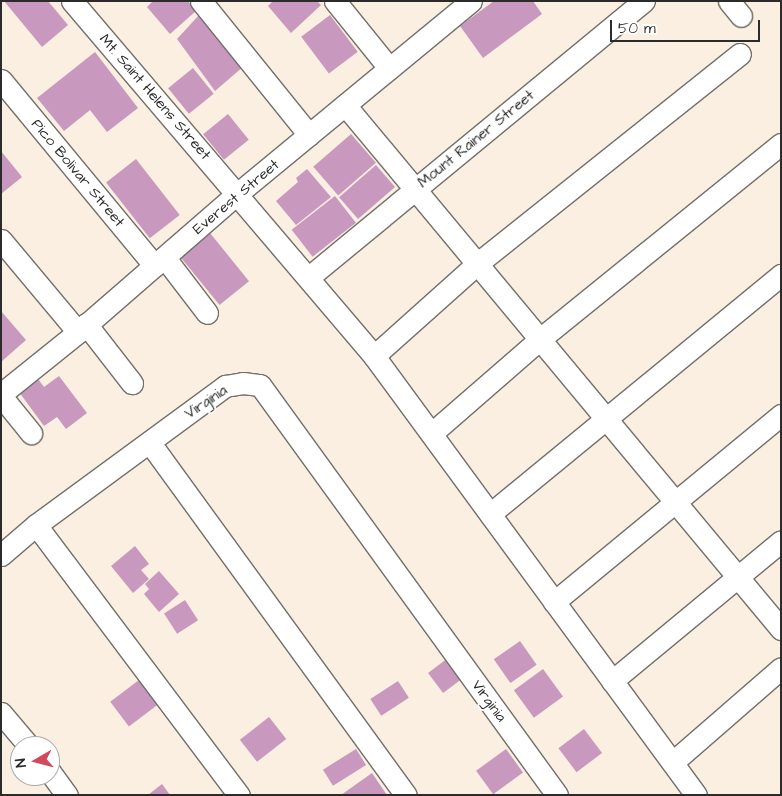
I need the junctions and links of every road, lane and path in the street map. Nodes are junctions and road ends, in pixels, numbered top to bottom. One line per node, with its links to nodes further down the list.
1 (72, 1): 13 (street, Mt. Saint Helens Street)
2 (201, 1): 10 (street)
3 (335, 1): 7 (street)
4 (471, 1): 7 (street, Everest Street)
5 (644, 1): 12 (street, Mount Rainer Street)
6 (740, 54): 16 (street)
7 (389, 68): 9 (street, Everest Street)
8 (1, 80): 15 (street, Pico Bolivar Street)
9 (345, 105): 10 (street, Everest Street); 12 (street)
10 (310, 135): 13 (street, Everest Street)
11 (781, 144): 21 (street)
12 (416, 188): 16 (street); 18 (street, Mount Rainer Street)
13 (237, 194): 15 (street, Everest Street); 18 (street, Mt. Saint Helens Street)
14 (1, 240): 20 (street)
15 (160, 262): 19 (street, Pico Bolivar Street); 20 (street, Everest Street)
16 (478, 264): 21 (street); 22 (street)
17 (781, 275): 26 (street)
18 (309, 277): 22 (street, Mt. Saint Helens Street)
19 (207, 313)
20 (82, 328): 23 (street); 24 (street, Everest Street)
21 (540, 339): 26 (street); 28 (street)
22 (374, 356): 28 (street, Mt. Saint Helens Street)
23 (132, 383)
24 (1, 395): 27 (street)
25 (781, 415): 30 (street)
26 (606, 418): 30 (street); 31 (street)
27 (31, 433)
28 (432, 433): 31 (street, Mt. Saint Helens Street)
29 (150, 444): 32 (street); 44 (street); 45 (street, Virginia)
30 (676, 502): 35 (street); 36 (street)
31 (490, 514): 36 (street, Mt. Saint Helens Street)
32 (36, 525): 34 (street); 43 (street)
33 (781, 541): 35 (street)
34 (1, 555)
35 (737, 577): 37 (street); 39 (street)
36 (554, 602): 39 (street, Mt. Saint Helens Street)
37 (781, 629)
38 (781, 668): 42 (street)
39 (612, 681): 42 (street, Mt. Saint Helens Street)
40 (1, 713): 41 (street)
41 (21, 736)
42 (674, 762): 46 (street, Mt. Saint Helens Street)
43 (239, 795)
44 (406, 795)
45 (557, 795)
46 (696, 795)

